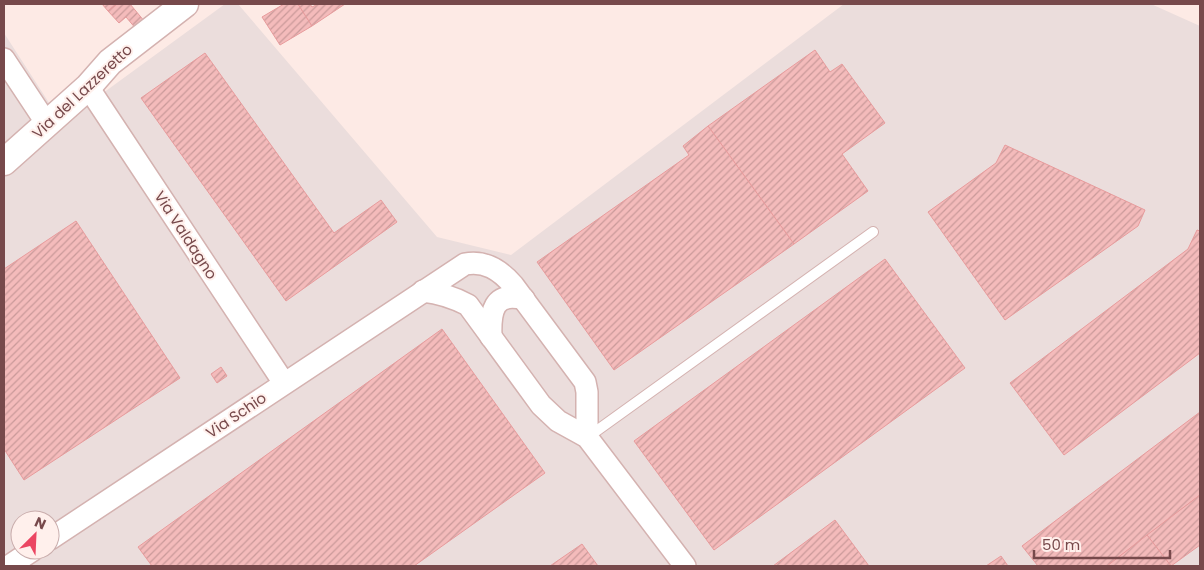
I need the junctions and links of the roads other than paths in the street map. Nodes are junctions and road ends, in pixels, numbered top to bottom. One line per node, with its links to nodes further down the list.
1 (186, 4): 3 (street, Via del Lazzeretto)
2 (4, 59): 4 (street)
3 (88, 87): 4 (street, Via del Lazzeretto); 10 (street, Via Valdagno)
4 (47, 124): 5 (street, Via del Lazzeretto)
5 (4, 162)
6 (873, 232): 11 (lane)
7 (423, 292): 8 (street, Via Schio); 9 (street); 10 (street, Via Schio)
8 (524, 299): 9 (street); 11 (street)
9 (491, 337): 11 (street)
10 (284, 384): 12 (street, Via Schio)
11 (587, 437): 13 (street)
12 (60, 532)
13 (685, 566)

